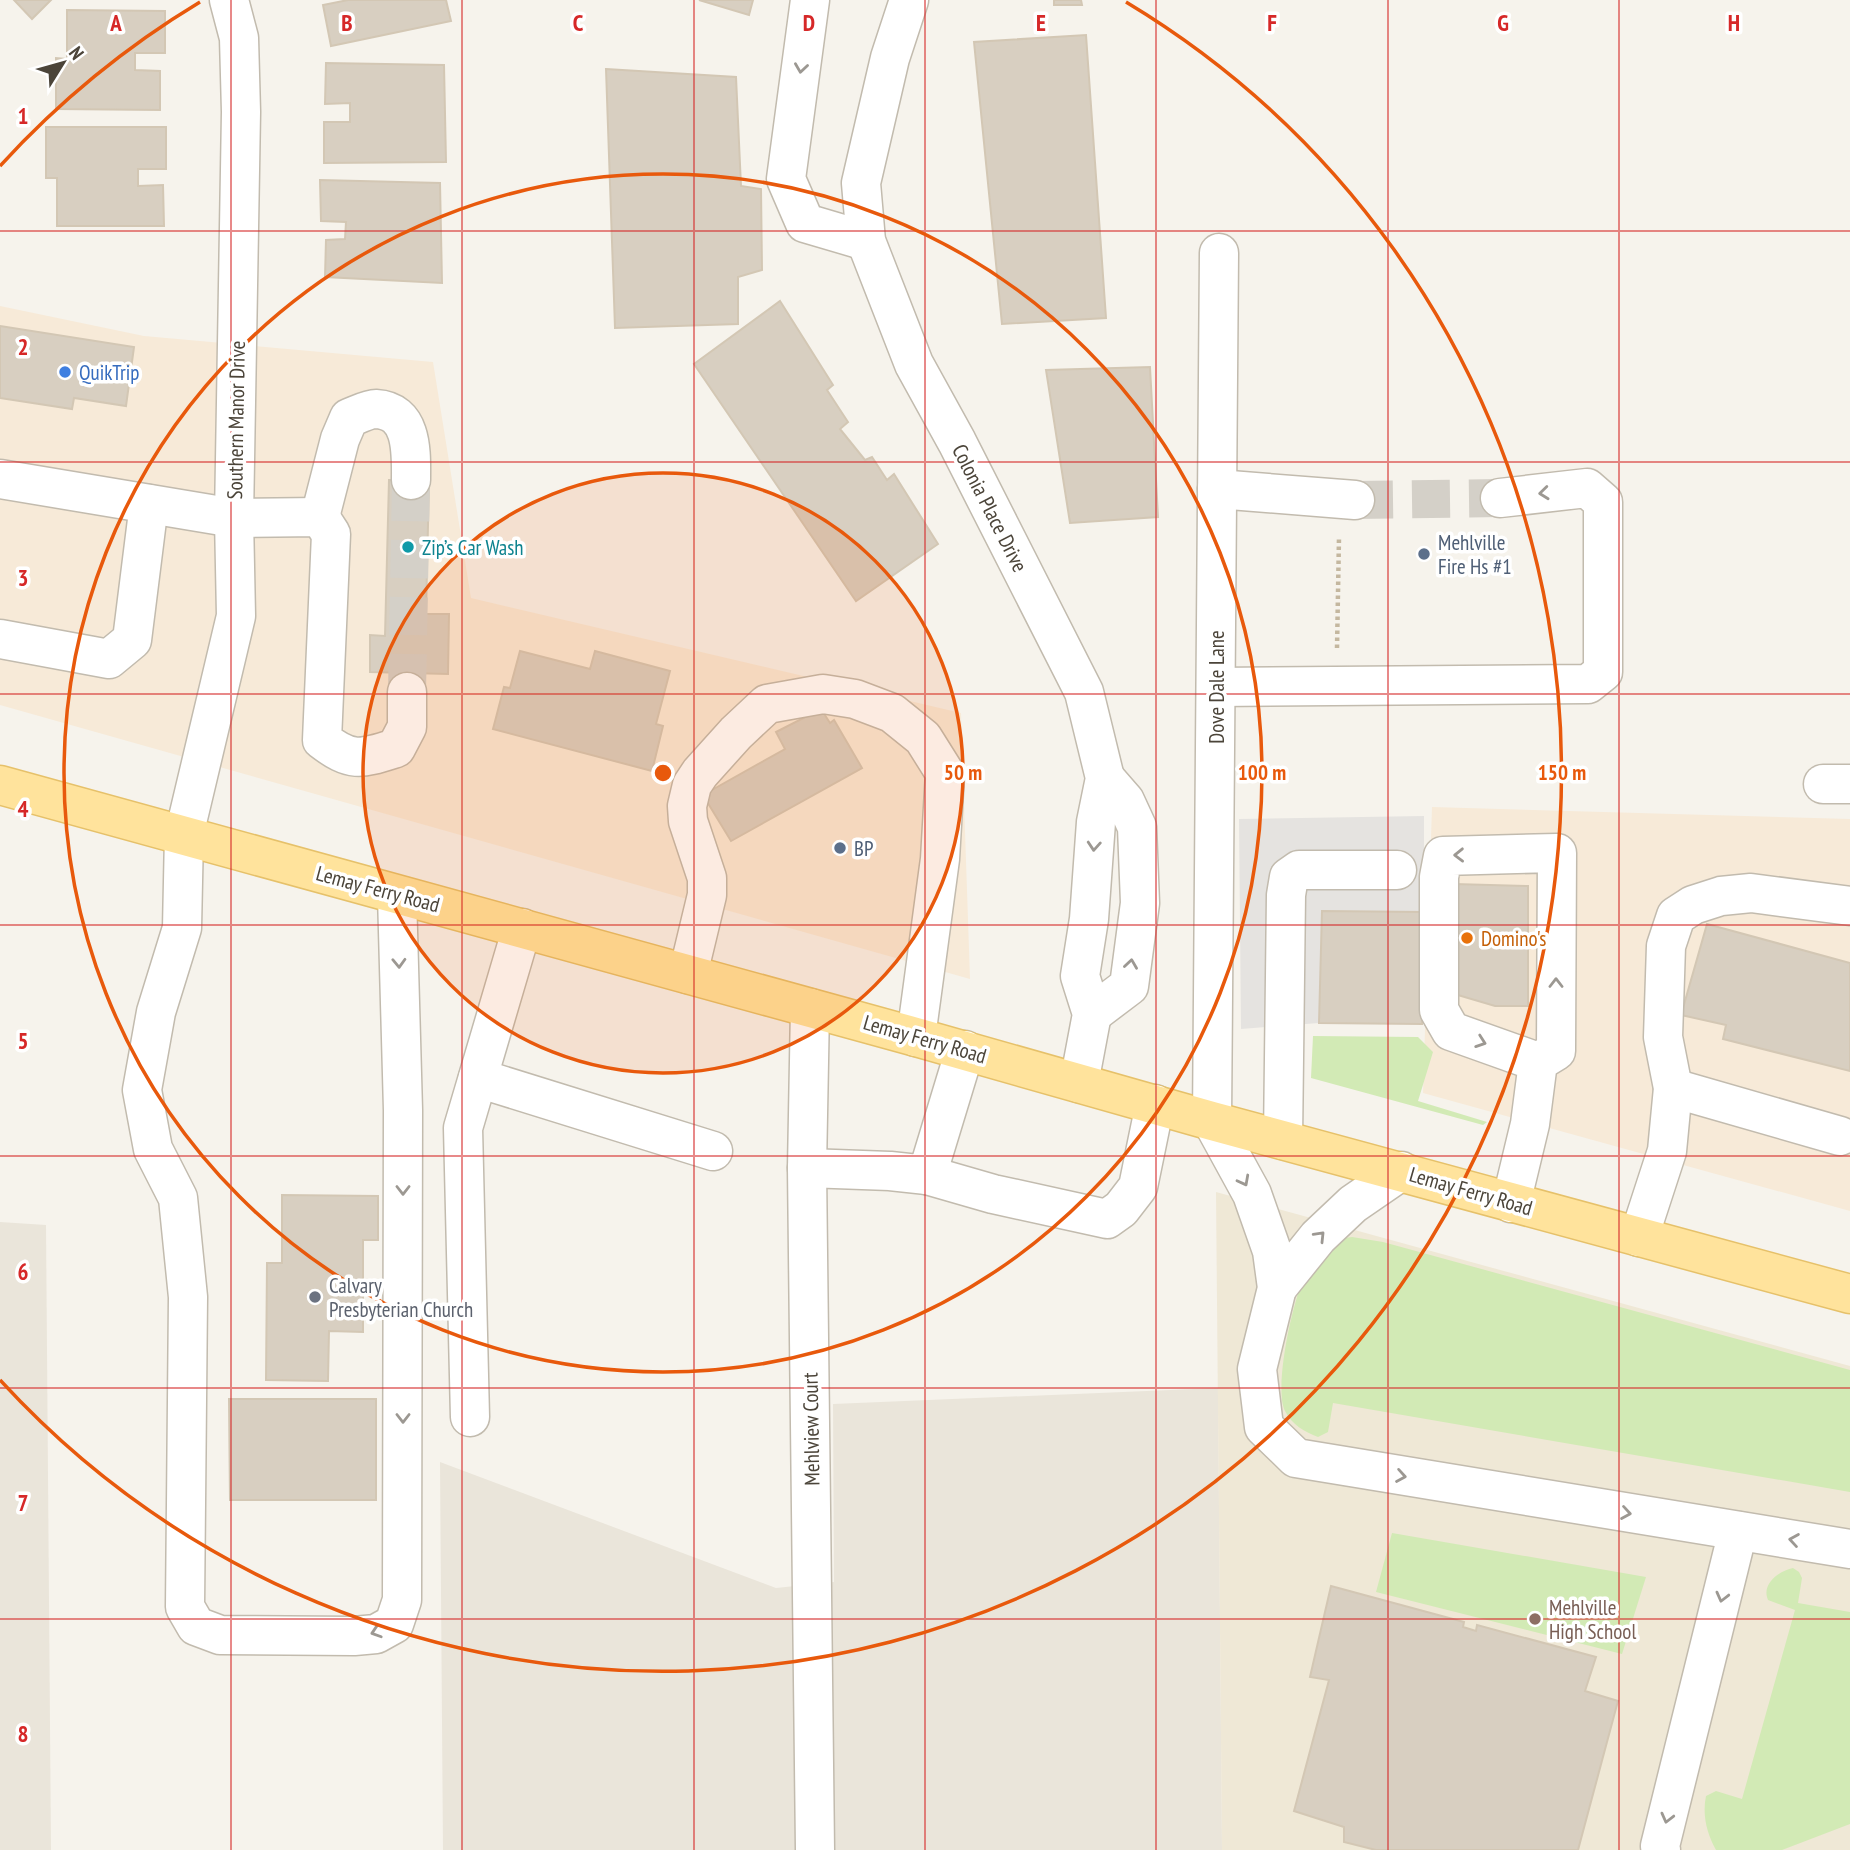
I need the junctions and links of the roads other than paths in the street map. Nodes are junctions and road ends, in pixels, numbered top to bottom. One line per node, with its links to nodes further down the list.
1 (229, 0): 13 (street, Southern Manor Drive)
2 (810, 0): 4 (street, one-way to 4)
3 (909, 0): 4 (street, Colonia Place Drive)
4 (866, 242): 17 (street, Colonia Place Drive)
5 (1219, 253): 8 (street, Dove Dale Lane)
6 (0, 479): 11 (street)
7 (411, 481): 12 (street)
8 (1217, 489): 9 (street); 15 (street, Dove Dale Lane)
9 (1335, 498)
10 (1500, 498): 15 (street, one-way to 10)
11 (149, 504): 13 (street); 14 (street)
12 (320, 517): 13 (street); 16 (street)
13 (234, 518): 19 (street, Southern Manor Drive)
14 (0, 639)
15 (1216, 687): 34 (street, Dove Dale Lane)
16 (407, 692)
17 (1105, 778): 26 (street, Colonia Place Drive, one-way to 26); 26 (street, Colonia Place Drive, one-way to 17)
18 (0, 785): 19 (main road, Lemay Ferry Road)
19 (184, 835): 21 (main road, Lemay Ferry Road); 21 (street, Southern Manor Drive, one-way to 19)
20 (1397, 870): 36 (street)
21 (397, 895): 23 (main road, Lemay Ferry Road)
22 (1850, 905): 32 (street)
23 (522, 928): 24 (main road, Lemay Ferry Road); 30 (street)
24 (688, 974): 25 (main road, Lemay Ferry Road); 27 (street)
25 (810, 1007): 27 (main road, Lemay Ferry Road); 38 (street, Mehlview Court)
26 (1092, 1014): 31 (street, Colonia Place Drive)
27 (916, 1037): 28 (main road, Lemay Ferry Road)
28 (965, 1051): 31 (main road, Lemay Ferry Road); 40 (street)
29 (1547, 1056): 29 (street, one-way to 29); 41 (street)
30 (478, 1079): 37 (street); 45 (street)
31 (1079, 1083): 33 (main road, Lemay Ferry Road)
32 (1673, 1088): 35 (street); 42 (street)
33 (1154, 1104): 34 (main road, Lemay Ferry Road); 40 (street)
34 (1212, 1121): 36 (main road, Lemay Ferry Road); 43 (street, one-way to 43)
35 (1840, 1136)
36 (1283, 1140): 39 (main road, Lemay Ferry Road)
37 (713, 1151)
38 (807, 1168): 40 (street); 48 (street, Mehlview Court)
39 (1401, 1171): 41 (main road, Lemay Ferry Road); 43 (street, one-way to 39)
40 (927, 1175)
41 (1511, 1203): 42 (main road, Lemay Ferry Road)
42 (1639, 1237): 44 (main road, Lemay Ferry Road)
43 (1277, 1288): 46 (street, one-way to 46)
44 (1850, 1294)
45 (470, 1417)
46 (1738, 1531): 47 (street, one-way to 46); 49 (street, one-way to 49)
47 (1850, 1549)
48 (815, 1850)
49 (1661, 1850)

